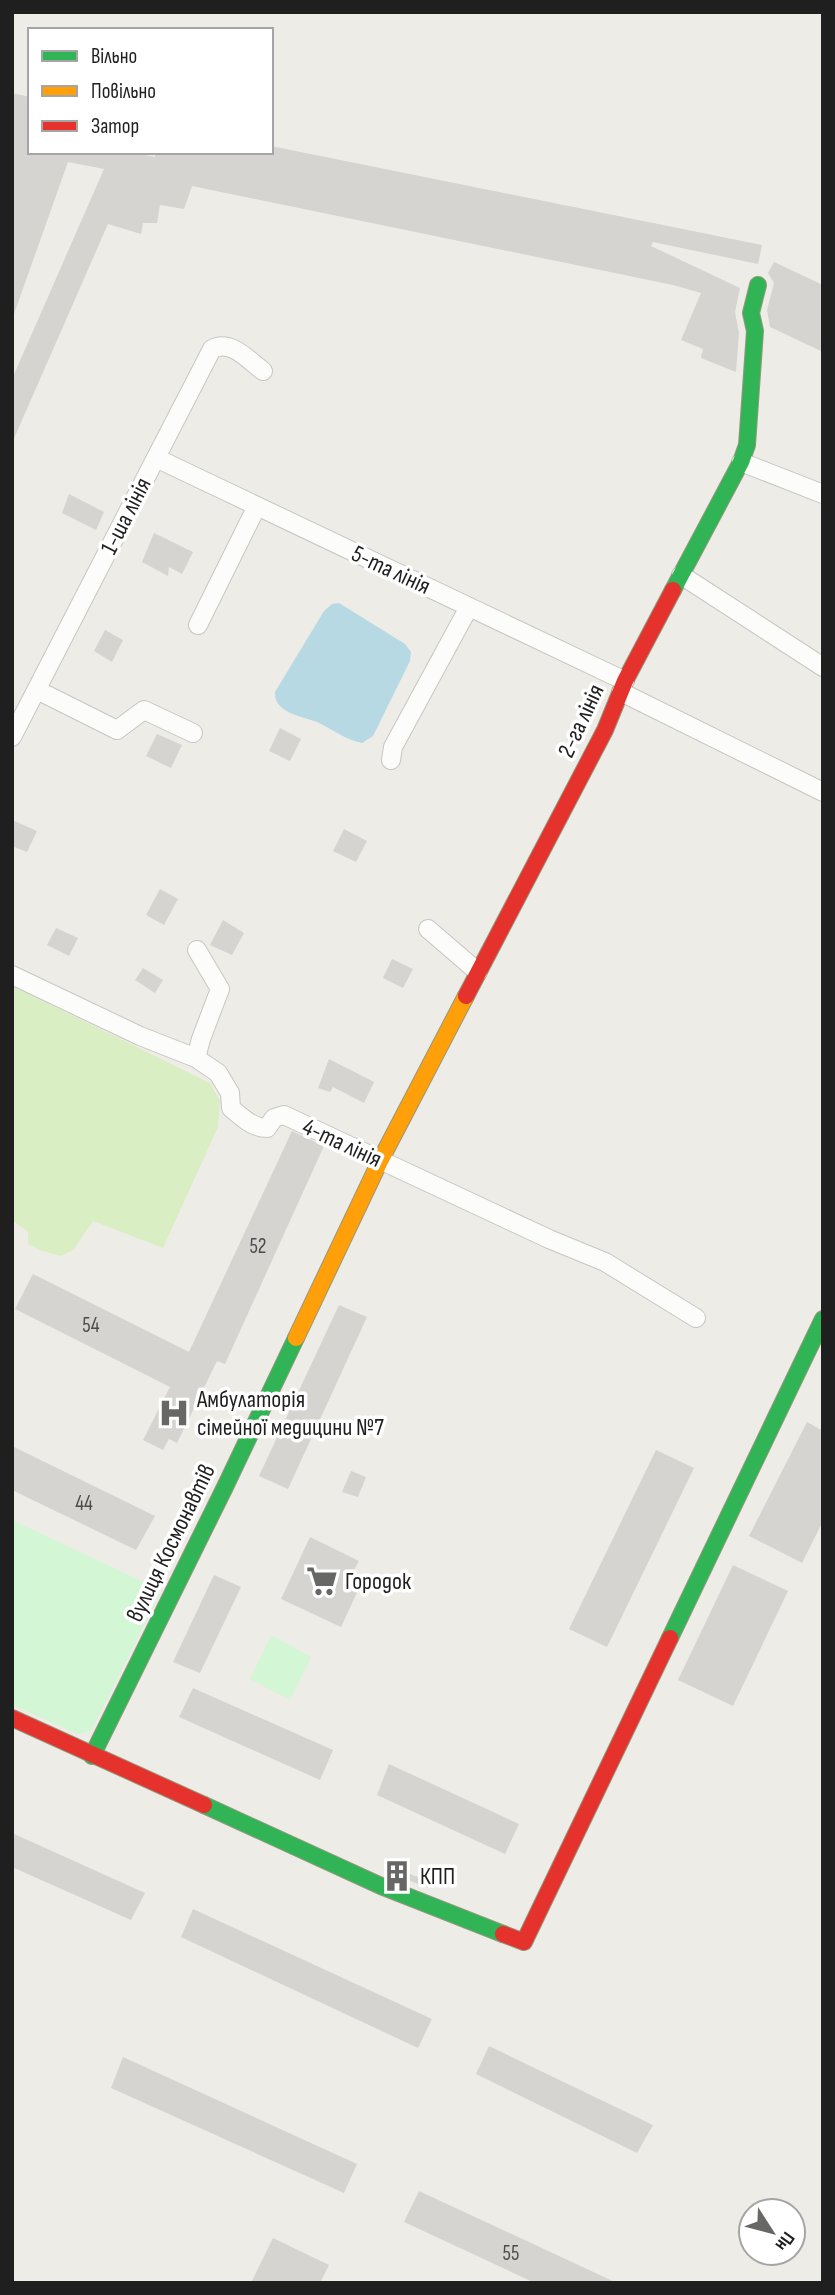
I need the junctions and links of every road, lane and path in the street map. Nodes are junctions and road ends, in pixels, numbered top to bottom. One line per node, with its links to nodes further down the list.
1 (758, 285): 4 (street, 2-га лінія)
2 (263, 371): 3 (street, 1-ша лінія)
3 (156, 458): 6 (street, 5-та лінія); 12 (street, 1-ша лінія)
4 (741, 462): 5 (street); 7 (street, 2-га лінія)
5 (823, 494)
6 (257, 506): 8 (street, 5-та лінія); 9 (street)
7 (681, 575): 10 (street); 11 (street, 2-га лінія)
8 (469, 607): 11 (street, 5-та лінія); 15 (street)
9 (198, 625)
10 (823, 667)
11 (623, 686): 16 (street, 5-та лінія); 19 (street, 2-га лінія)
12 (37, 690): 13 (street); 14 (street, 1-ша лінія)
13 (193, 733)
14 (12, 737)
15 (391, 760)
16 (823, 792)
17 (428, 929): 19 (street)
18 (197, 950): 21 (street)
19 (478, 972): 22 (street, 2-га лінія)
20 (12, 975): 21 (street, 4-та лінія)
21 (196, 1058): 22 (street, 4-та лінія)
22 (380, 1161): 23 (street, 4-та лінія); 26 (street, вулиця Космонавтів)
23 (696, 1318)
24 (823, 1319): 26 (street)
25 (12, 1718): 26 (street)
26 (92, 1756)

